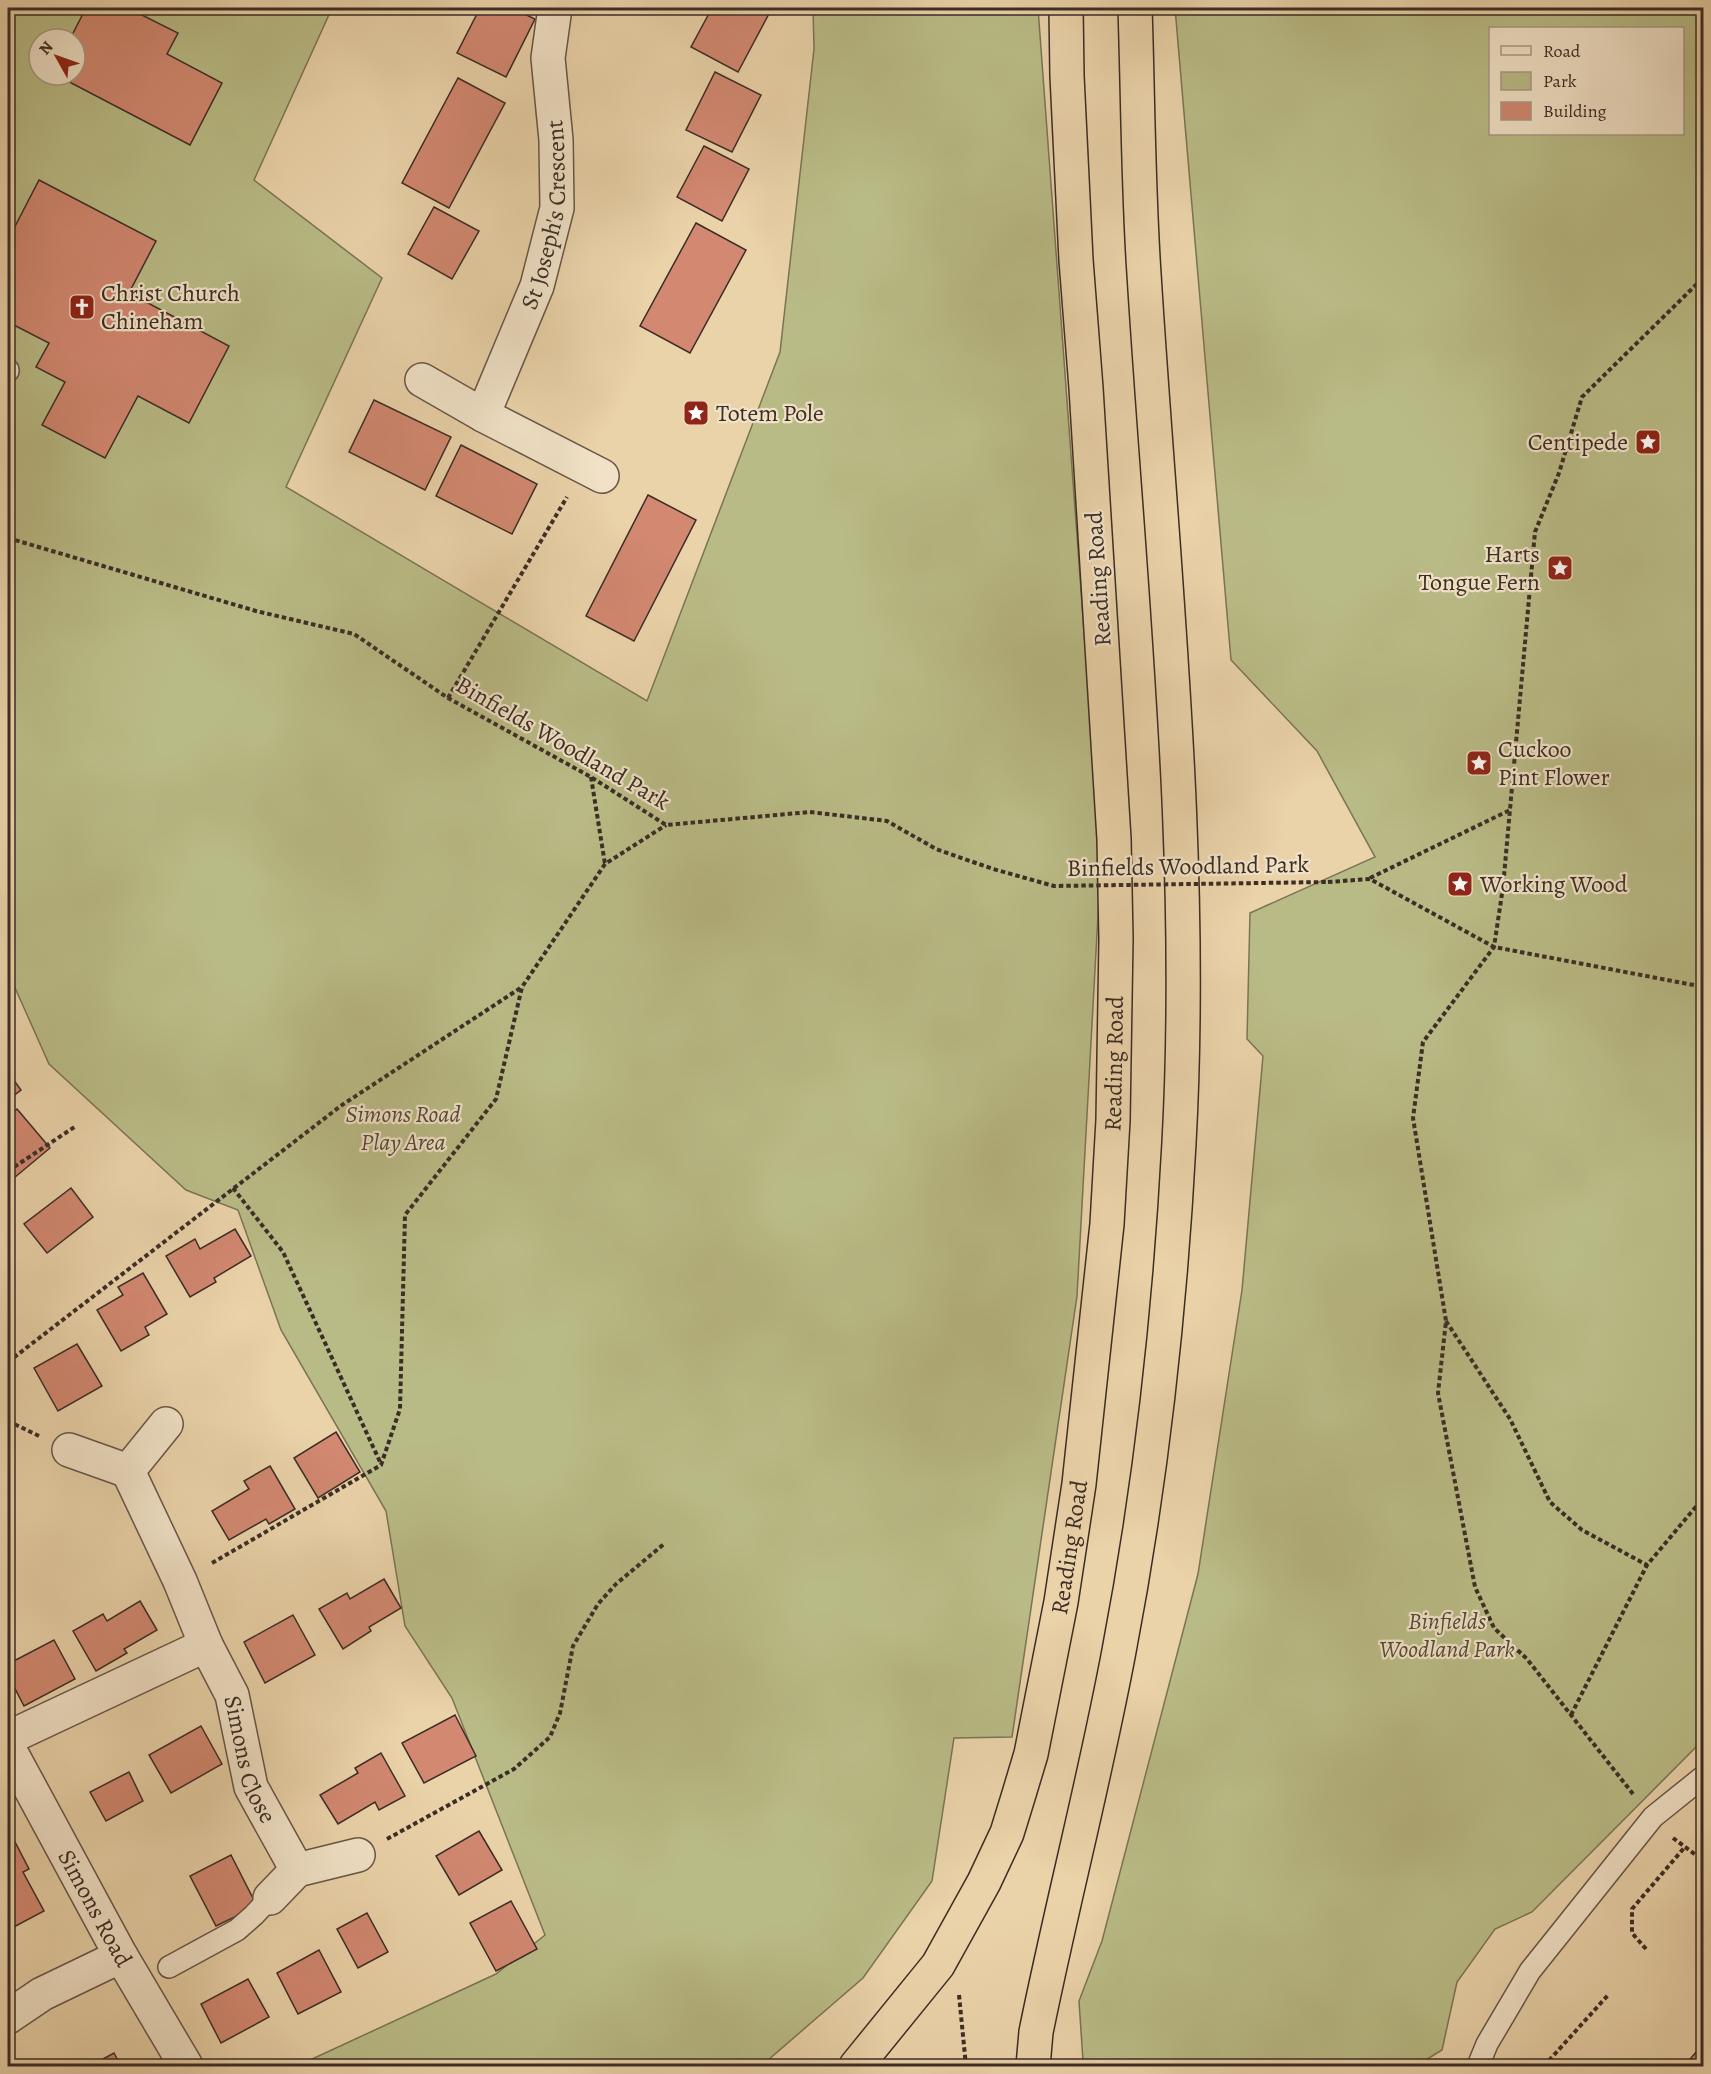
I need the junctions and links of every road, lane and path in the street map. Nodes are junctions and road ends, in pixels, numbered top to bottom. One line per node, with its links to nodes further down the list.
1 (555, 8): 6 (street, St Joseph's Crescent)
2 (1066, 8): 49 (highway, Reading Road)
3 (1135, 8): 50 (highway)
4 (1704, 277): 12 (path)
5 (423, 380): 6 (street)
6 (483, 415): 7 (street)
7 (560, 456): 8 (street); 10 (path)
8 (602, 476)
9 (8, 538): 10 (path, Binfields Woodland Park)
10 (448, 698): 11 (path, Binfields Woodland Park)
11 (591, 777): 13 (path, Binfields Woodland Park); 14 (path)
12 (1510, 810): 15 (path); 16 (path)
13 (666, 825): 14 (path); 15 (path, Binfields Woodland Park, bridge)
14 (605, 864): 17 (path)
15 (1370, 879): 16 (path)
16 (1494, 947): 18 (path); 22 (path)
17 (522, 987): 21 (path); 26 (path)
18 (1704, 987)
19 (76, 1126): 20 (path)
20 (8, 1171)
21 (232, 1188): 23 (path); 26 (path)
22 (1446, 1321): 30 (path); 33 (path)
23 (8, 1362)
24 (166, 1424): 27 (street)
25 (69, 1450): 27 (street)
26 (381, 1465): 31 (path)
27 (128, 1471): 31 (street, Simons Close)
28 (1704, 1497): 30 (path)
29 (664, 1544): 39 (path)
30 (1647, 1565): 33 (path)
31 (180, 1581): 32 (street, Simons Close)
32 (206, 1645): 34 (street); 41 (street, Simons Close)
33 (1571, 1715): 36 (path)
34 (11, 1740): 44 (street, Simons Road)
35 (1703, 1777): 51 (lane)
36 (1637, 1798)
37 (1666, 1832): 38 (path)
38 (1684, 1848): 40 (path); 43 (path)
39 (358, 1855): 41 (street)
40 (1704, 1861)
41 (297, 1870): 42 (street)
42 (270, 1898): 45 (lane)
43 (1646, 1949)
44 (121, 1956): 47 (street); 48 (street, Simons Road)
45 (169, 1967)
46 (1609, 1994): 52 (path)
47 (8, 2017)
48 (186, 2067)
49 (856, 2067)
50 (1033, 2067)
51 (1478, 2067)
52 (1544, 2067)

